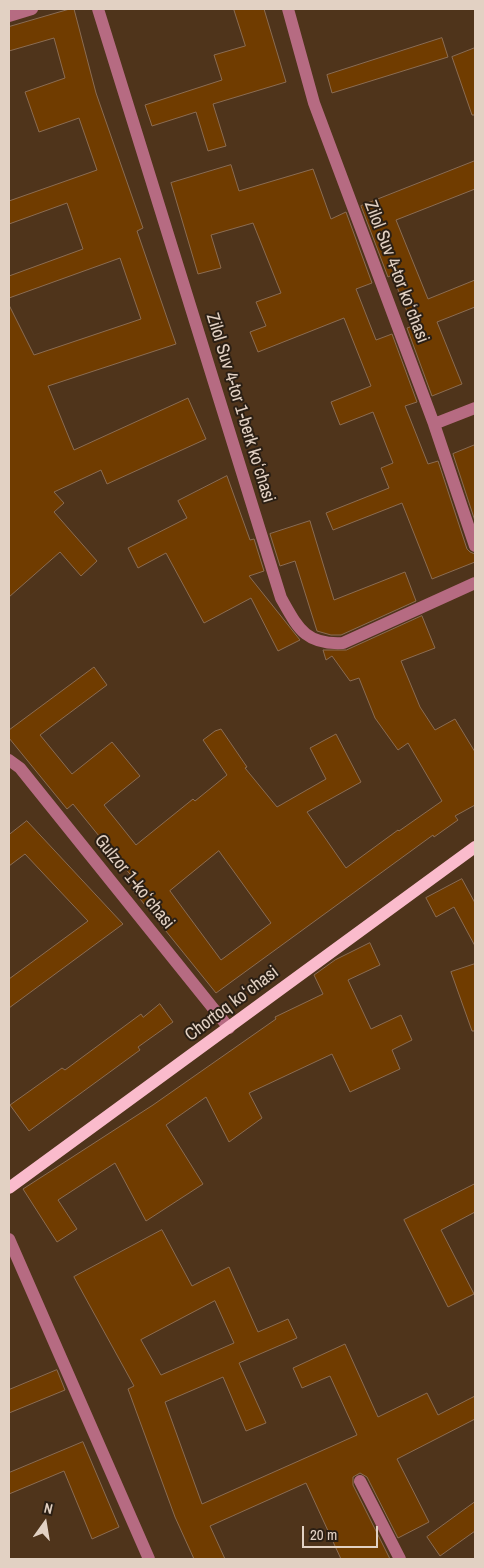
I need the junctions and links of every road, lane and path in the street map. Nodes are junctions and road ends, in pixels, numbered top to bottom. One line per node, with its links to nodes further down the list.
1 (32, 9): 4 (street)
2 (98, 9): 8 (street, Zilol Suv 4-tor 1-berk koʻchasi)
3 (288, 9): 6 (street, Zilol Suv 4-tor koʻchasi)
4 (9, 16)
5 (475, 408): 6 (street)
6 (434, 424): 7 (street, Zilol Suv 4-tor koʻchasi)
7 (475, 546)
8 (475, 583)
9 (9, 760): 11 (street, Gulzor 1-koʻchasi)
10 (475, 847): 11 (main road, Chortoq koʻchasi)
11 (229, 1028): 12 (main road, Chortoq koʻchasi)
12 (9, 1188)
13 (9, 1239): 15 (street)
14 (360, 1481): 16 (street)
15 (149, 1559)
16 (400, 1559)

